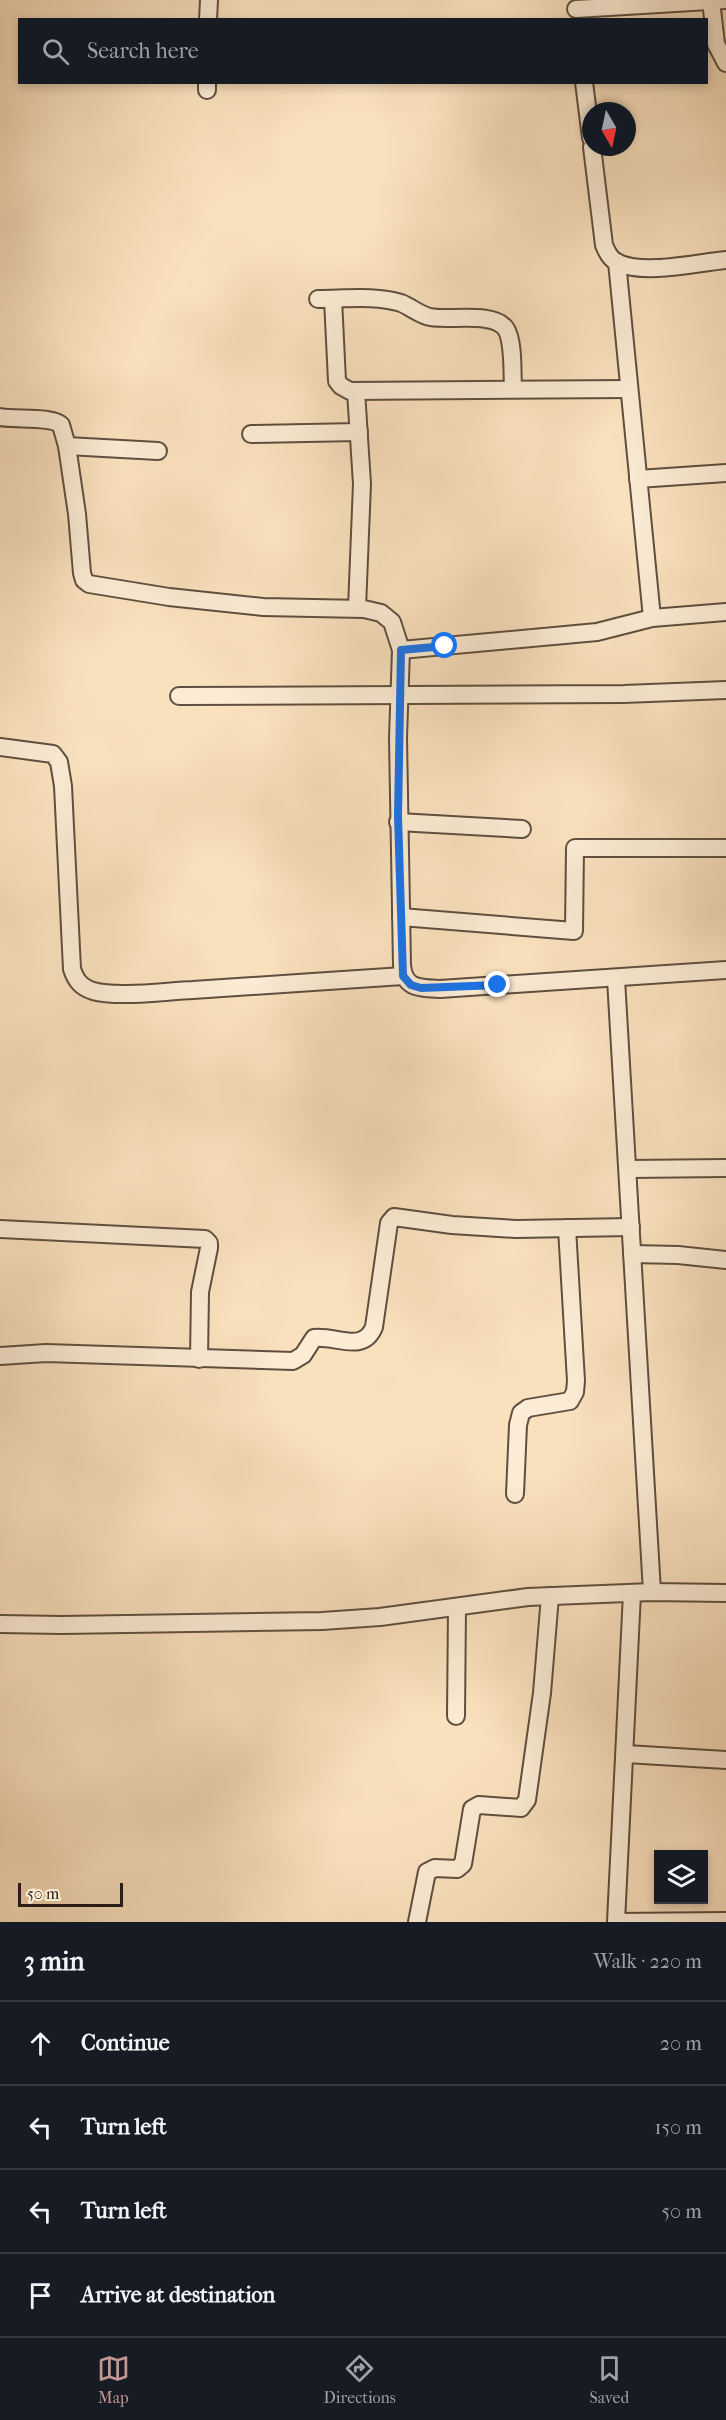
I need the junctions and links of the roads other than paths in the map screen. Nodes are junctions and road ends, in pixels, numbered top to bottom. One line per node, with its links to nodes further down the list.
1 (209, 0): 4 (street)
2 (719, 1): 3 (street); 5 (street)
3 (576, 9)
4 (208, 18)
5 (726, 63)
6 (584, 84): 7 (street)
7 (586, 102)
8 (593, 156): 10 (street)
9 (726, 260): 10 (street)
10 (617, 262): 12 (street)
11 (513, 388): 12 (street); 13 (street); 13 (street)
12 (629, 389): 20 (street)
13 (356, 391): 15 (street)
14 (0, 417): 17 (street)
15 (359, 432): 16 (street); 21 (street)
16 (251, 434)
17 (67, 446): 18 (street); 21 (street)
18 (158, 451)
19 (726, 473): 20 (street)
20 (638, 479): 23 (street)
21 (357, 608): 24 (street)
22 (726, 612): 23 (street)
23 (652, 618): 24 (street)
24 (401, 650): 26 (street)
25 (726, 690): 26 (street)
26 (400, 693): 27 (street); 29 (street)
27 (179, 696)
28 (0, 747): 34 (street)
29 (399, 822): 30 (street); 32 (street)
30 (522, 830)
31 (726, 848): 32 (street)
32 (401, 917): 34 (street)
33 (726, 970): 35 (street)
34 (403, 976): 35 (street)
35 (616, 979): 37 (street)
36 (726, 1168): 37 (street)
37 (628, 1169): 38 (street)
38 (631, 1227): 39 (street); 41 (street)
39 (567, 1228): 44 (street); 45 (street)
40 (0, 1229): 44 (street)
41 (632, 1254): 42 (street); 46 (street)
42 (726, 1260)
43 (0, 1356): 44 (street)
44 (199, 1359)
45 (515, 1494)
46 (652, 1592): 47 (street); 48 (street)
47 (632, 1593): 49 (street); 53 (street)
48 (726, 1593)
49 (550, 1596): 50 (street); 56 (street)
50 (457, 1606): 51 (street); 52 (street)
51 (0, 1624)
52 (456, 1716)
53 (626, 1754): 54 (street); 55 (street)
54 (726, 1760)
55 (726, 1921)
56 (417, 1922)

